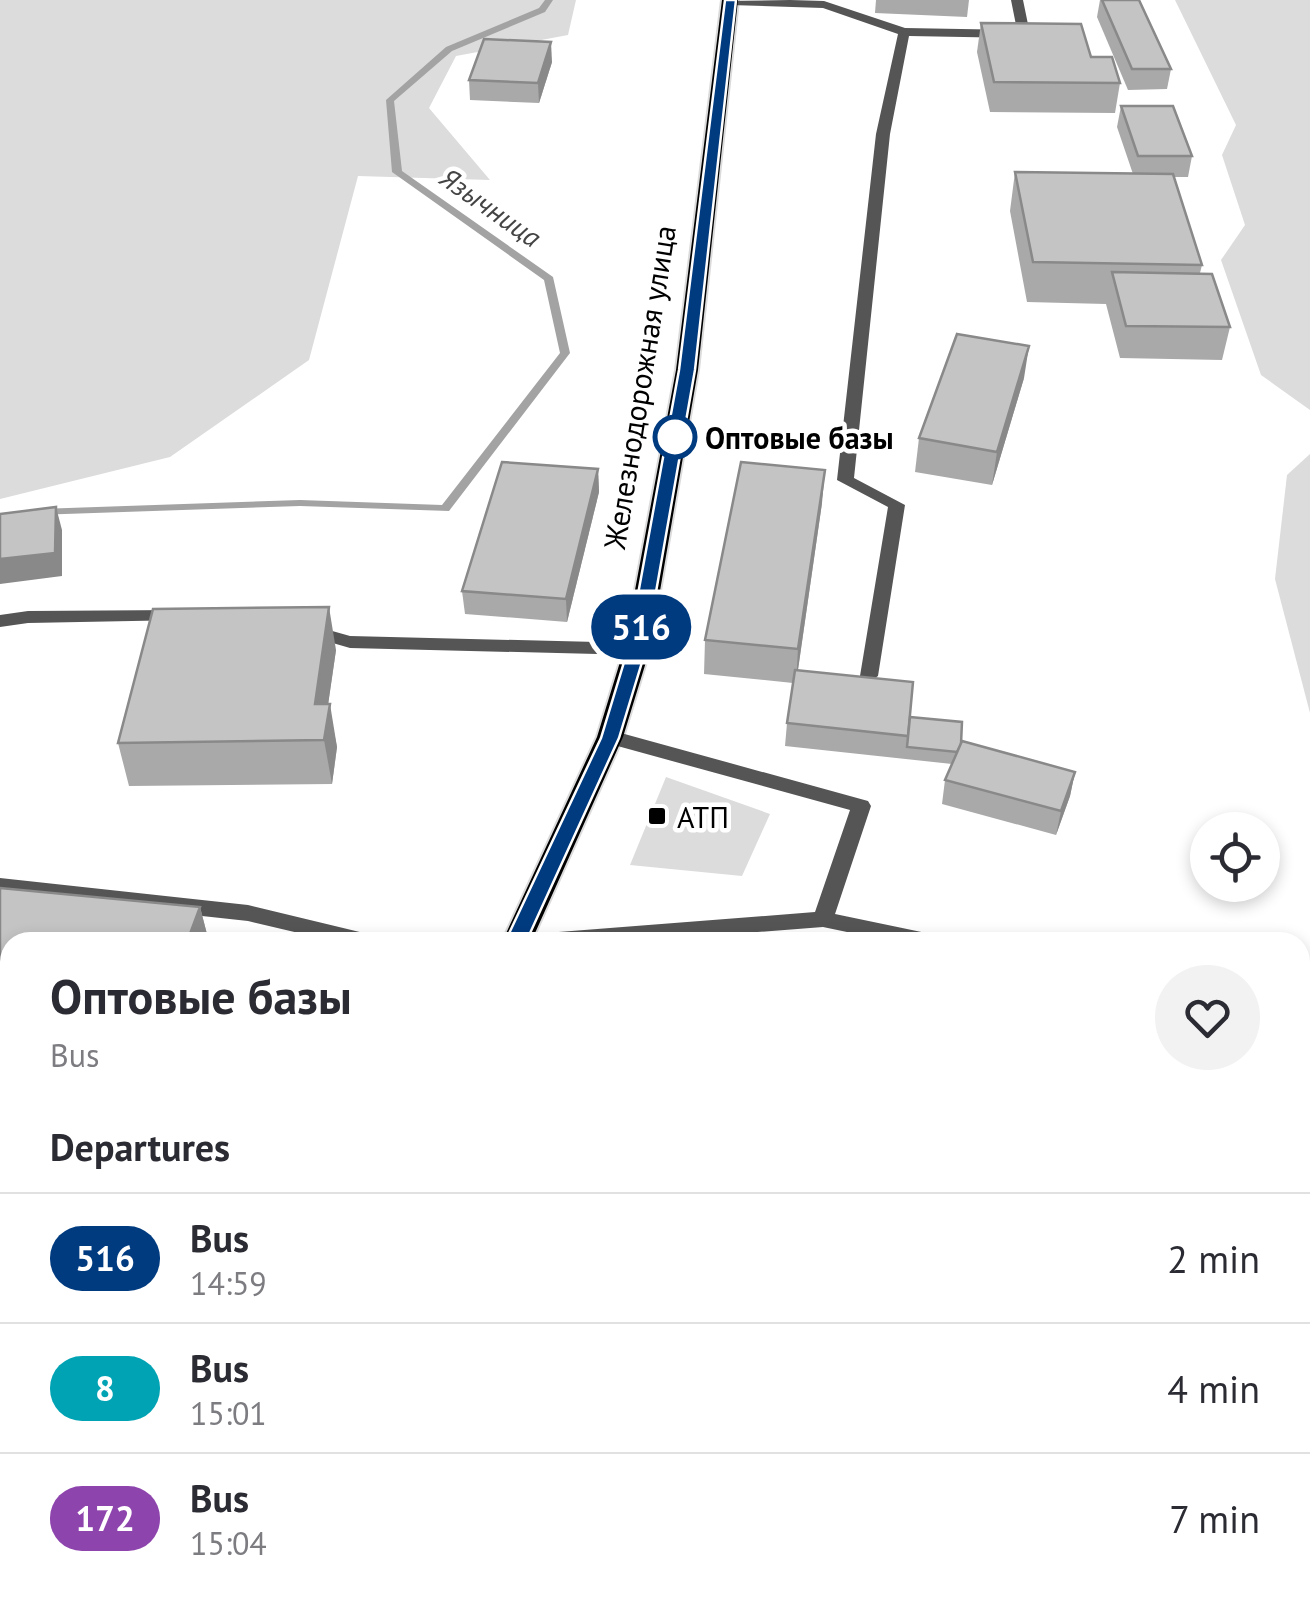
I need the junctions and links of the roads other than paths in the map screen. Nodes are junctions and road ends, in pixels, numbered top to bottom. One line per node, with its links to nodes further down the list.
1 (1017, 0): 3 (lane)
2 (730, 1): 3 (lane); 7 (highway, Железнодорожная улица)
3 (904, 32): 8 (lane)
4 (194, 616): 5 (lane)
5 (0, 622)
6 (283, 624): 7 (lane)
7 (637, 649): 9 (highway, Железнодорожная улица)
8 (869, 676)
9 (610, 738): 11 (lane); 13 (highway, Железнодорожная улица)
10 (0, 886): 12 (lane)
11 (823, 918): 14 (lane); 15 (lane)
12 (327, 932)
13 (521, 932)
14 (654, 932)
15 (887, 932)

